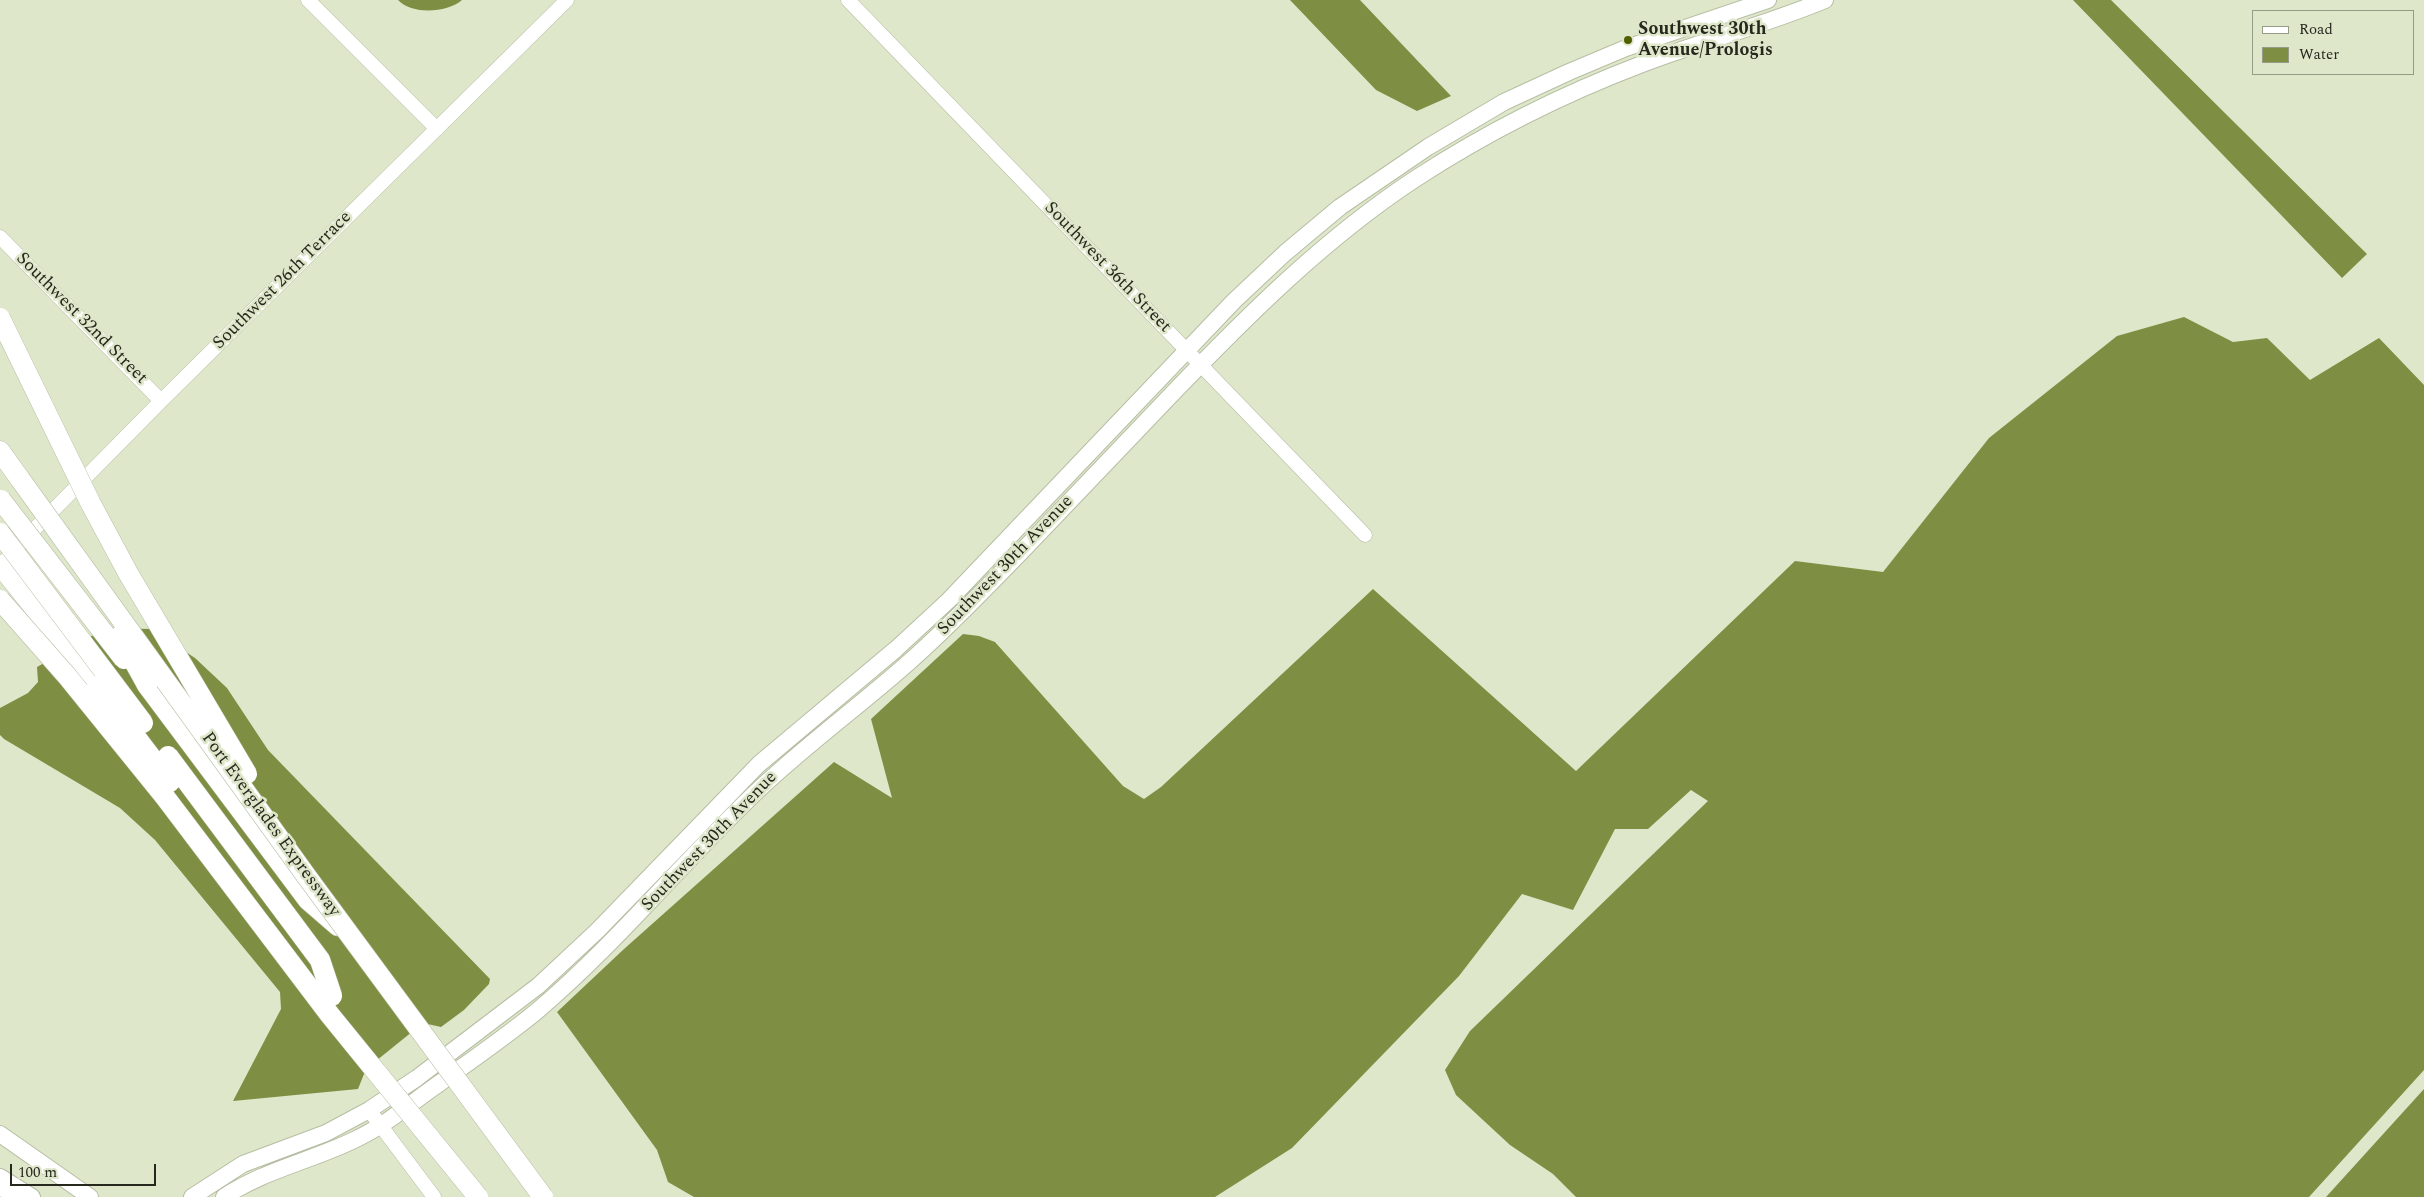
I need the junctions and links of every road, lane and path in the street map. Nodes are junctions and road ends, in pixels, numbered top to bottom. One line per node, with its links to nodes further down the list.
1 (308, 0): 6 (street)
2 (567, 0): 6 (street, Southwest 26th Terrace)
3 (848, 0): 9 (street, Southwest 36th Street)
4 (1768, 0): 9 (main road, Southwest 30th Avenue)
5 (1825, 0): 10 (main road, Southwest 30th Avenue)
6 (437, 130): 11 (street, Southwest 26th Terrace)
7 (0, 237): 11 (street, Southwest 32nd Street)
8 (0, 318): 20 (highway, bridge)
9 (1186, 350): 10 (street, Southwest 36th Street); 16 (main road, Southwest 30th Avenue)
10 (1200, 365): 15 (street, Southwest 36th Street); 18 (main road, Southwest 30th Avenue)
11 (161, 401): 17 (street, Southwest 26th Terrace)
12 (0, 452): 13 (highway, Port Everglades Expressway)
13 (7, 488): 20 (highway, Port Everglades Expressway, bridge); 21 (highway, bridge)
14 (0, 533): 22 (highway, bridge)
15 (1365, 535)
16 (994, 553): 18 (main road); 23 (main road, Southwest 30th Avenue)
17 (0, 565): 22 (highway, bridge)
18 (1007, 566): 24 (main road, Southwest 30th Avenue)
19 (0, 600): 36 (highway, bridge)
20 (307, 877): 21 (highway, Port Everglades Expressway, bridge)
21 (351, 937): 37 (highway, Port Everglades Expressway, bridge)
22 (332, 996): 36 (highway, bridge)
23 (369, 1110): 24 (street); 33 (main road, Southwest 30th Avenue)
24 (381, 1126): 34 (main road, Southwest 30th Avenue); 35 (street)
25 (0, 1134): 27 (main road)
26 (0, 1176): 30 (main road)
27 (71, 1182): 31 (main road); 32 (main road)
28 (0, 1188): 29 (street)
29 (15, 1197)
30 (32, 1197)
31 (90, 1197)
32 (103, 1197)
33 (192, 1197)
34 (224, 1197)
35 (434, 1197)
36 (479, 1197)
37 (543, 1197)

